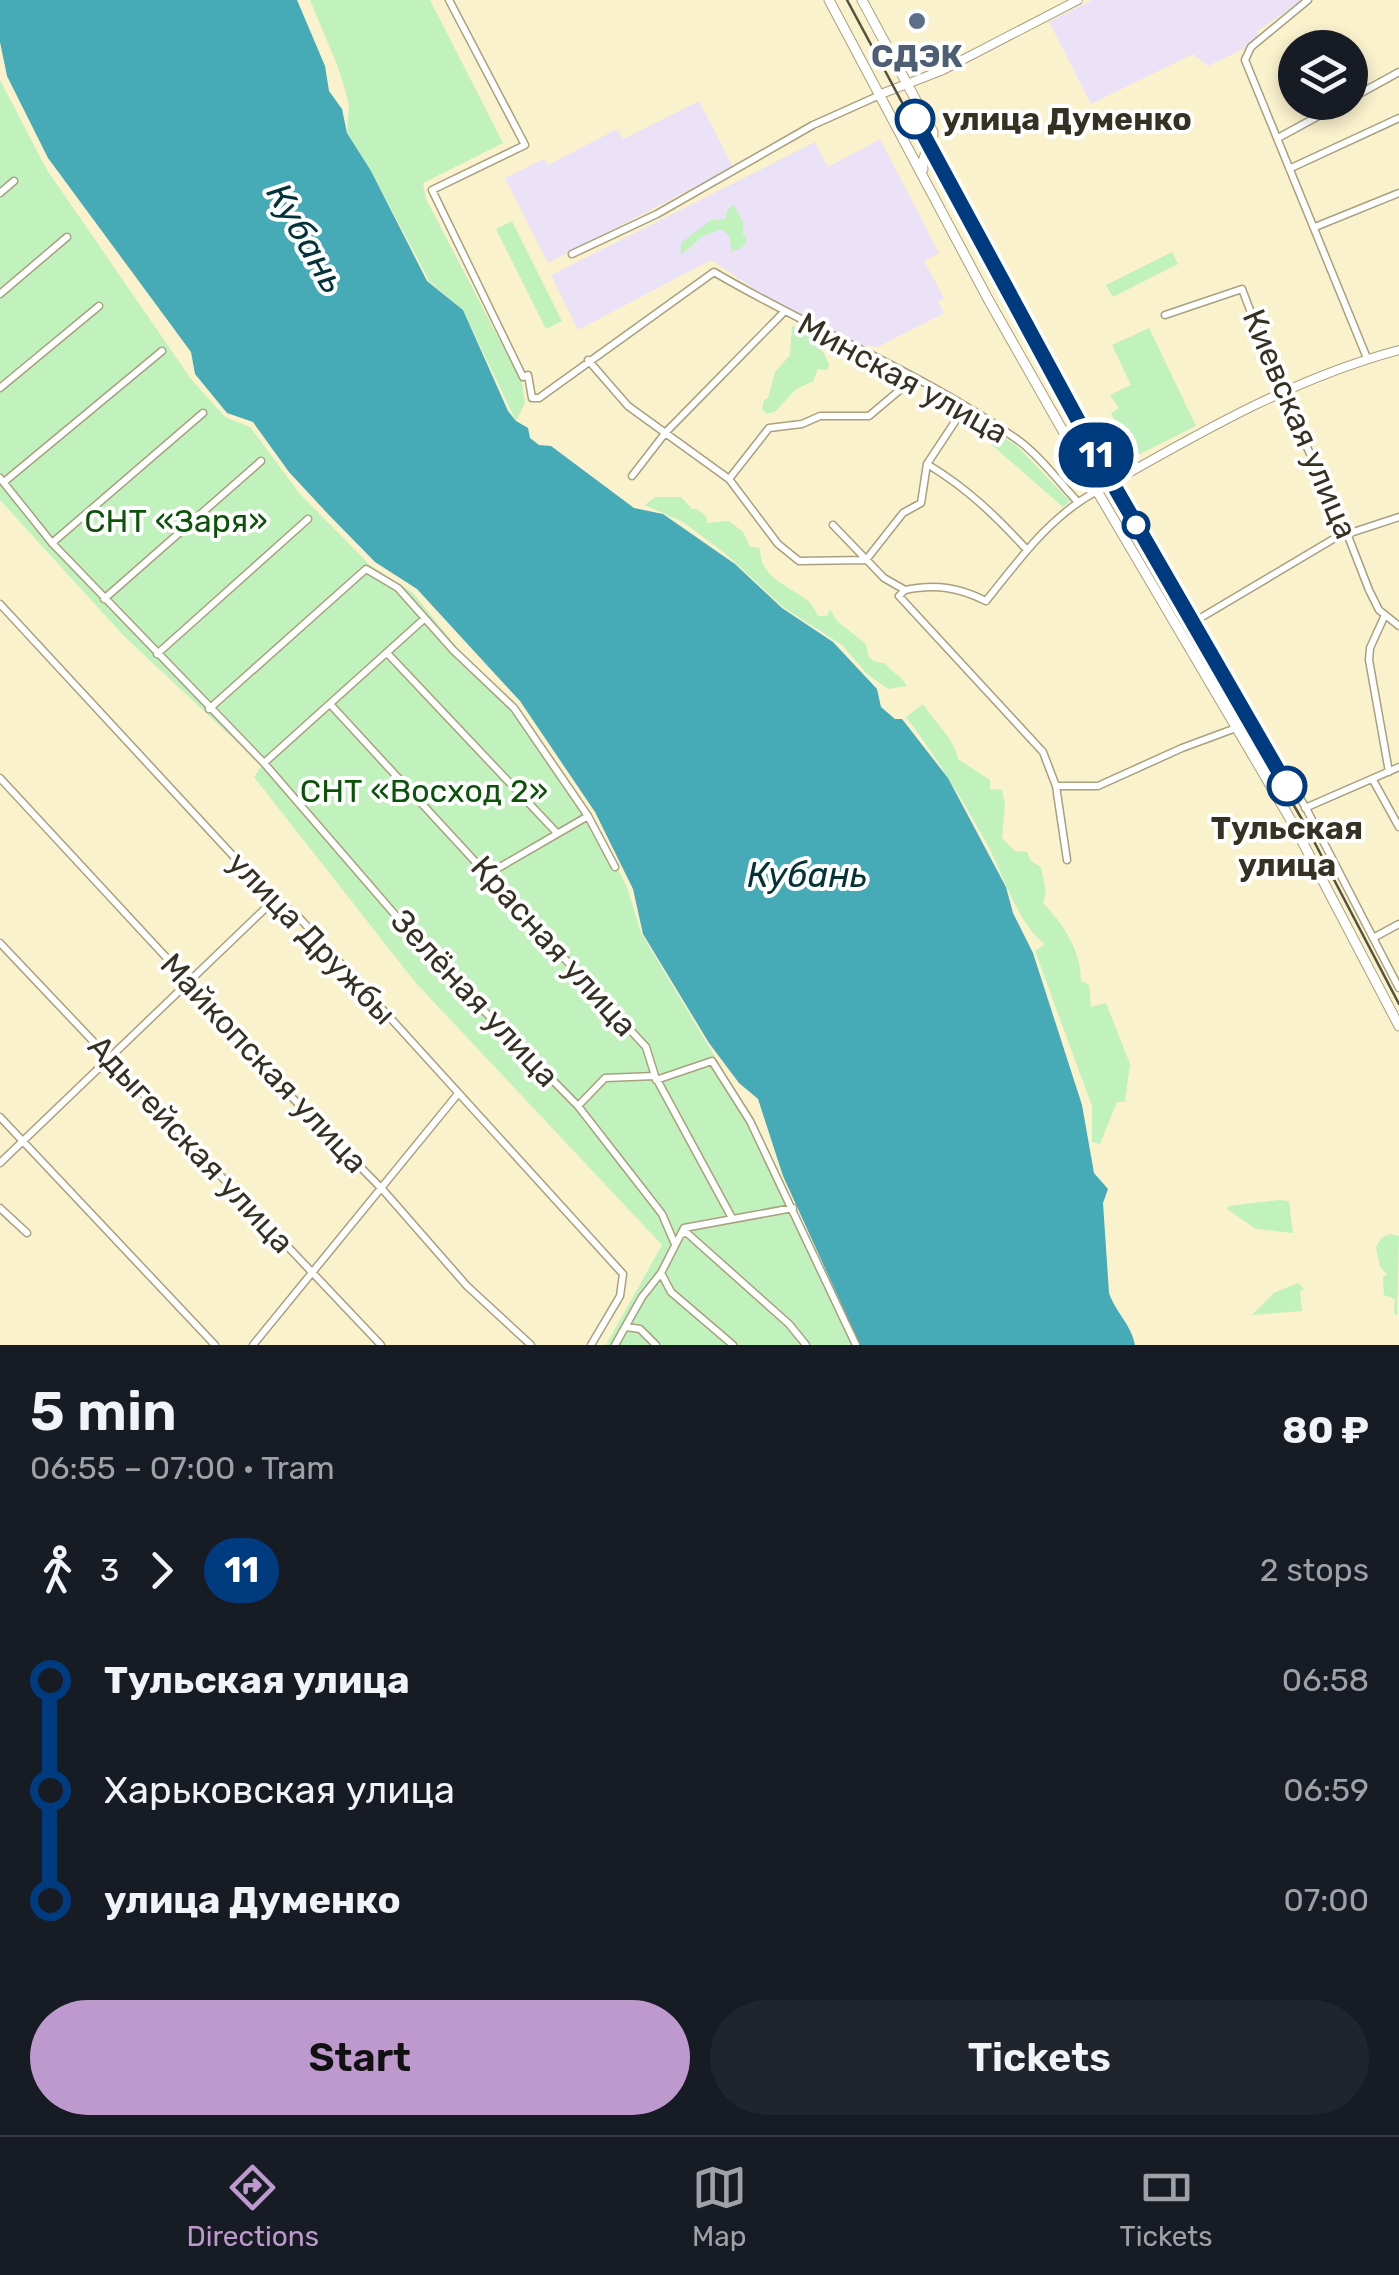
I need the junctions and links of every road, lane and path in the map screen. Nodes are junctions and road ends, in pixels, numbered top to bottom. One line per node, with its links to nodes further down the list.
1 (450, 0): 30 (street)
2 (830, 0): 9 (main road, Минская улица)
3 (862, 0): 7 (main road)
4 (1078, 0): 7 (street)
5 (1308, 0): 13 (street)
6 (1399, 72): 8 (street)
7 (906, 84): 9 (street); 14 (main road)
8 (1368, 89)
9 (881, 94): 12 (main road, Минская улица); 22 (street)
10 (1399, 118): 15 (street)
11 (1312, 120): 13 (street)
12 (901, 132): 14 (main road); 17 (main road, Минская улица)
13 (1278, 138): 15 (street)
14 (926, 149): 17 (main road)
15 (1291, 168): 20 (street)
16 (14, 181): 18 (street)
17 (926, 181): 43 (main road, Минская улица)
18 (0, 193)
19 (1399, 194): 20 (street)
20 (1315, 227): 29 (street)
21 (67, 237): 23 (street)
22 (572, 254)
23 (0, 294)
24 (98, 306): 32 (street)
25 (784, 312): 30 (street, Минская улица); 31 (street, Минская улица); 36 (street)
26 (1165, 315): 33 (street, Киевская улица)
27 (162, 350): 41 (street)
28 (1399, 350): 29 (street)
29 (1367, 358): 33 (street)
30 (588, 360): 36 (street)
31 (914, 378): 34 (street, Минская улица); 40 (street)
32 (0, 388)
33 (1280, 391): 42 (street); 48 (street, Киевская улица)
34 (964, 408): 38 (street); 44 (street, Минская улица)
35 (202, 413): 49 (street)
36 (666, 432): 39 (street); 40 (street)
37 (261, 461): 53 (street)
38 (928, 464): 50 (street); 51 (street)
39 (632, 476)
40 (729, 479): 51 (street)
41 (2, 480): 49 (street, Зелёная улица)
42 (1115, 481): 43 (street); 57 (street)
43 (1097, 491): 44 (street); 63 (main road, Минская улица)
44 (1077, 502): 50 (street)
45 (1399, 516): 48 (street)
46 (308, 519): 60 (street)
47 (833, 525): 51 (street)
48 (1348, 536): 55 (street, Киевская улица); 57 (street)
49 (52, 542): 53 (street, Зелёная улица)
50 (1027, 550): 52 (street)
51 (866, 560): 52 (street)
52 (905, 590): 69 (street)
53 (104, 599): 60 (street, Зелёная улица)
54 (0, 604): 77 (street, улица Дружбы)
55 (1386, 615): 58 (street, Киевская улица); 66 (street)
56 (424, 618): 59 (street); 62 (street); 71 (street)
57 (1196, 620): 70 (street)
58 (1399, 626)
59 (387, 653): 61 (street); 73 (street)
60 (156, 654): 62 (street, Зелёная улица)
61 (330, 704): 64 (street); 76 (street, Красная улица)
62 (209, 709): 64 (street, Зелёная улица)
63 (1237, 727): 69 (street); 83 (main road, Минская улица)
64 (264, 763): 87 (street, Зелёная улица)
65 (1399, 767): 66 (street)
66 (1388, 772): 68 (street)
67 (0, 778): 81 (street, Майкопская улица)
68 (1373, 780): 70 (street); 72 (street)
69 (1056, 786): 74 (street)
70 (1305, 808): 79 (street)
71 (588, 816): 73 (street); 75 (street)
72 (1399, 827)
73 (556, 833): 76 (street)
74 (1067, 860)
75 (616, 868)
76 (488, 874): 85 (street, Красная улица)
77 (274, 900): 81 (street); 86 (street, улица Дружбы)
78 (1399, 924): 79 (street)
79 (1373, 938): 82 (street)
80 (0, 943): 84 (street, Адыгейская улица)
81 (188, 983): 84 (street); 91 (street, Майкопская улица)
82 (1399, 988)
83 (1399, 1026)
84 (110, 1057): 89 (street); 97 (street, Адыгейская улица)
85 (656, 1078): 87 (street); 93 (street); 94 (street, Красная улица)
86 (457, 1095): 91 (street); 104 (street, улица Дружбы)
87 (578, 1106): 96 (street, Зелёная улица)
88 (0, 1117): 89 (street)
89 (22, 1140): 90 (street); 100 (street)
90 (0, 1163)
91 (383, 1190): 97 (street); 103 (street, Майкопская улица)
92 (0, 1208): 95 (street)
93 (794, 1208): 94 (street); 109 (street)
94 (732, 1218): 96 (street)
95 (26, 1233)
96 (674, 1242): 98 (street); 108 (street)
97 (314, 1274): 101 (street); 102 (street, Адыгейская улица)
98 (661, 1274): 99 (street); 107 (street)
99 (626, 1327): 105 (street); 106 (street)
100 (215, 1345)
101 (254, 1345)
102 (381, 1345)
103 (530, 1345)
104 (591, 1345)
105 (616, 1345)
106 (656, 1345)
107 (733, 1345)
108 (806, 1345)
109 (856, 1345)

